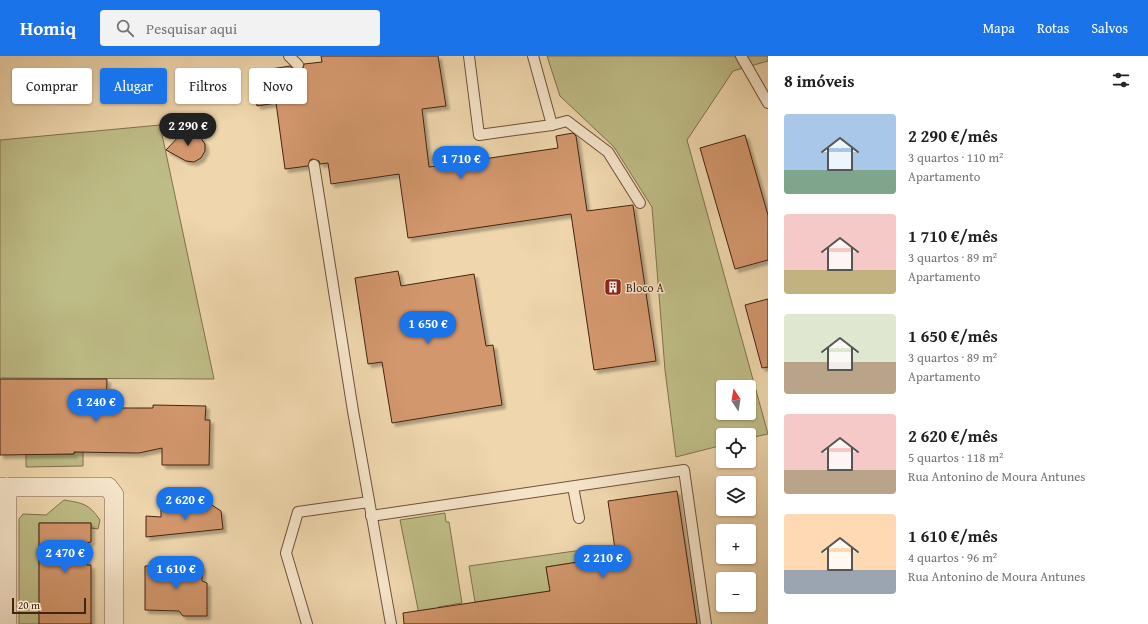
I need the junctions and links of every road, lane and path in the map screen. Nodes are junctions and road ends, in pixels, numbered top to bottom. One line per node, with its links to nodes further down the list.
1 (289, 56): 5 (lane)
2 (469, 56): 7 (lane)
3 (533, 56): 7 (lane)
4 (741, 56): 6 (lane)
5 (298, 65)
6 (768, 103)
7 (552, 125): 9 (lane)
8 (314, 165): 12 (lane)
9 (640, 203)
10 (3, 487): 15 (street); 16 (street)
11 (573, 487): 13 (lane); 14 (lane); 19 (lane)
12 (369, 502): 13 (lane); 17 (lane)
13 (371, 516): 18 (lane)
14 (579, 518)
15 (7, 624)
16 (114, 624)
17 (306, 624)
18 (391, 624)
19 (706, 624)

